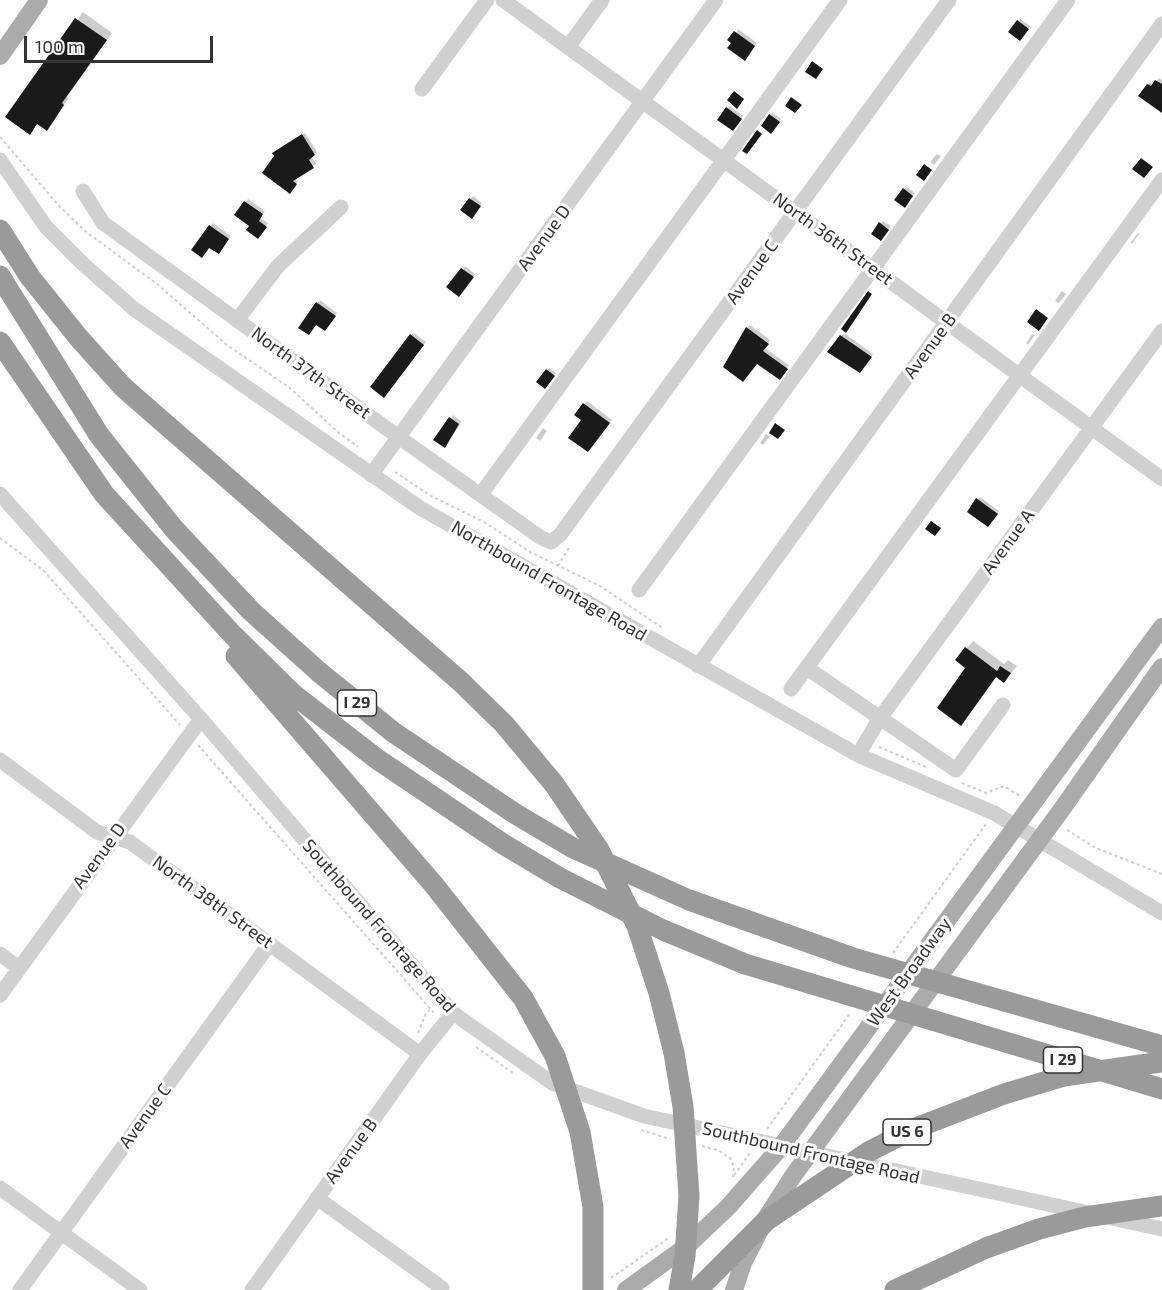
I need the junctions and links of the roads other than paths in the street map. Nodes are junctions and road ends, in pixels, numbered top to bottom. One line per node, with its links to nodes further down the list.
1 (39, 0): 11 (main road)
2 (487, 0): 12 (street)
3 (503, 0): 10 (street, North 36th Street)
4 (603, 0): 10 (street)
5 (716, 0): 13 (street, Avenue D)
6 (840, 0): 15 (street)
7 (949, 0): 19 (street, Avenue C)
8 (1068, 0): 21 (street)
9 (1162, 24): 24 (street, Avenue B)
10 (568, 47): 13 (street, North 36th Street)
11 (0, 56)
12 (422, 89)
13 (643, 101): 15 (street, North 36th Street); 29 (street, Avenue D)
14 (0, 160): 30 (street, Northbound Frontage Road)
15 (724, 160): 19 (street, North 36th Street); 33 (street)
16 (1162, 180): 27 (street)
17 (82, 192): 23 (street, North 37th Street)
18 (340, 207): 23 (street)
19 (796, 212): 21 (street, North 36th Street); 34 (street, Avenue C)
20 (0, 230): 73 (highway)
21 (873, 268): 24 (street, North 36th Street); 36 (street)
22 (0, 276): 56 (highway, I 29)
23 (238, 319): 29 (street, North 37th Street)
24 (947, 322): 27 (street, North 36th Street); 38 (street, Avenue B)
25 (1162, 331): 28 (street, Avenue A)
26 (0, 342): 35 (highway, I 29)
27 (1021, 375): 28 (street, North 36th Street); 40 (street)
28 (1092, 427): 31 (street, North 36th Street); 43 (street, Avenue A)
29 (400, 438): 30 (street, Avenue D); 33 (street, North 37th Street)
30 (371, 475): 38 (street, Northbound Frontage Road)
31 (1162, 479)
32 (0, 494): 44 (street, Southbound Frontage Road)
33 (481, 494): 34 (street, North 37th Street)
34 (551, 542)
35 (184, 583): 59 (highway, I 29); 71 (highway)
36 (639, 590)
37 (1162, 627): 47 (main road, West Broadway)
38 (698, 666): 45 (street, Northbound Frontage Road)
39 (1162, 667): 49 (main road, West Broadway)
40 (807, 668): 41 (street); 43 (street)
41 (791, 689)
42 (1002, 705): 43 (street)
43 (880, 718): 45 (street, Avenue A)
44 (201, 719): 48 (street, Avenue D); 55 (street, Southbound Frontage Road)
45 (858, 755): 47 (street, Northbound Frontage Road)
46 (0, 760): 48 (street, North 38th Street)
47 (1016, 827): 49 (street, Northbound Frontage Road); 60 (main road, West Broadway)
48 (113, 837): 51 (street, North 38th Street); 53 (street, Avenue D)
49 (1038, 841): 50 (street, Northbound Frontage Road); 61 (main road, West Broadway)
50 (1162, 913)
51 (270, 943): 57 (street, North 38th Street); 66 (street, Avenue C)
52 (0, 954): 53 (street)
53 (19, 968): 54 (street, Avenue D)
54 (0, 995)
55 (453, 1013): 57 (street, Avenue B); 60 (street, Southbound Frontage Road)
56 (1162, 1046)
57 (415, 1050): 63 (street, Avenue B)
58 (1162, 1062): 74 (highway, US 6)
59 (1162, 1089)
60 (780, 1148): 61 (street, Southbound Frontage Road); 72 (main road, West Broadway)
61 (809, 1153): 65 (street, Southbound Frontage Road); 75 (main road, West Broadway)
62 (0, 1188): 66 (street)
63 (317, 1198): 67 (street); 70 (street, Avenue B)
64 (1162, 1206): 76 (highway)
65 (1162, 1229)
66 (61, 1233): 68 (street, Avenue C); 69 (street)
67 (442, 1288)
68 (20, 1290)
69 (140, 1290)
70 (252, 1290)
71 (592, 1290)
72 (626, 1290)
73 (679, 1290)
74 (697, 1290)
75 (734, 1290)
76 (896, 1290)

